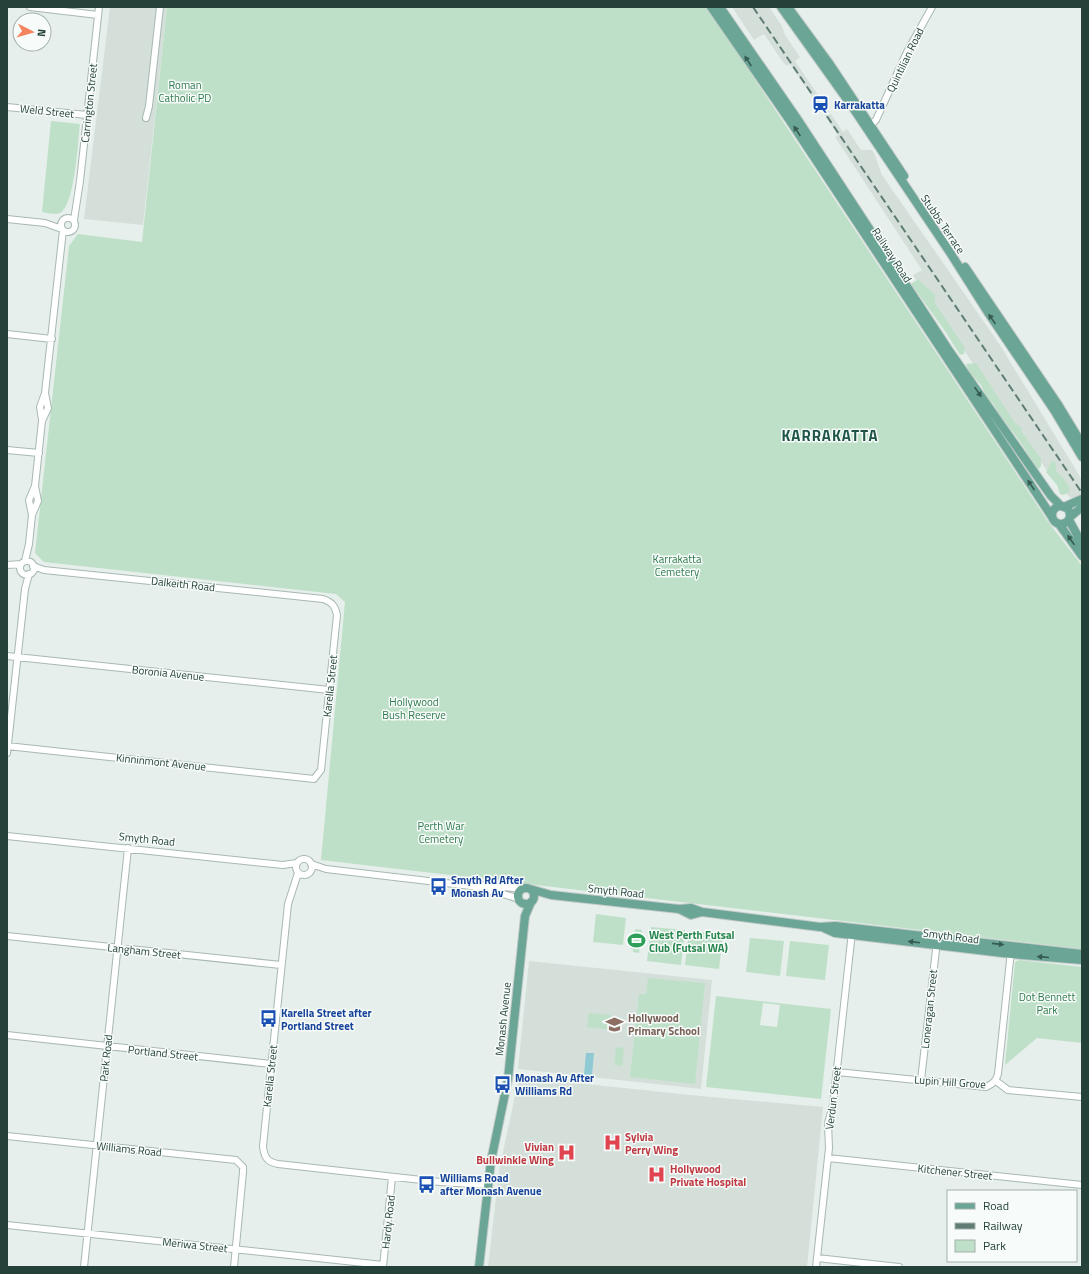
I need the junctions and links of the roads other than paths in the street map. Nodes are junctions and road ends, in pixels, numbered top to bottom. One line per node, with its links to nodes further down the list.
1 (30, 7): 9 (street)
2 (99, 7): 9 (street, Carrington Street)
3 (160, 7): 12 (street)
4 (711, 7): 29 (main road, Railway Road, one-way to 4)
5 (720, 7): 27 (main road, Railway Road, one-way to 27)
6 (781, 7): 13 (main road, Stubbs Terrace)
7 (788, 7): 13 (main road, Stubbs Terrace)
8 (932, 7): 13 (street, Quintilian Road)
9 (98, 15): 11 (street, Carrington Street)
10 (7, 107): 11 (street, Weld Street)
11 (87, 115): 14 (street, Carrington Street)
12 (146, 118)
13 (867, 125): 22 (main road, Stubbs Terrace); 25 (main road, Stubbs Terrace, one-way to 13)
14 (76, 200): 16 (street, Carrington Street); 17 (street, Carrington Street)
15 (7, 219): 18 (street)
16 (64, 219): 17 (street); 18 (street); 19 (street)
17 (74, 220): 19 (street)
18 (45, 223): 19 (street)
19 (64, 230): 21 (street)
20 (7, 334): 21 (street)
21 (52, 339): 24 (street)
22 (1082, 444)
23 (7, 450): 24 (street)
24 (39, 453): 34 (street)
25 (1082, 457)
26 (1082, 499): 27 (main road)
27 (1062, 507): 29 (main road); 30 (main road)
28 (1082, 507): 30 (main road)
29 (1052, 517): 31 (main road)
30 (1070, 518): 31 (main road); 32 (main road)
31 (1059, 524): 33 (main road, one-way to 31)
32 (1082, 544)
33 (1082, 556)
34 (27, 563): 35 (street, Dalkeith Road); 36 (street, Dalkeith Road); 37 (street); 37 (street)
35 (8, 566): 37 (street, Dalkeith Road)
36 (44, 570): 37 (street, Dalkeith Road); 38 (street, Dalkeith Road)
37 (26, 573): 40 (street)
38 (323, 599): 41 (street, Karella Street)
39 (7, 656): 40 (street, Boronia Avenue)
40 (17, 657): 41 (street, Boronia Avenue); 42 (street)
41 (329, 690): 44 (street, Karella Street)
42 (7, 746): 43 (street); 44 (street, Kinninmont Avenue)
43 (7, 753)
44 (314, 779)
45 (7, 836): 46 (street, Smyth Road)
46 (128, 848): 48 (street, Smyth Road); 61 (street, Park Road)
47 (296, 863): 48 (street, Smyth Road); 49 (street); 50 (street)
48 (283, 865): 50 (street, Smyth Road)
49 (311, 868): 50 (street); 51 (street, Smyth Road)
50 (300, 873): 65 (street, Karella Street)
51 (471, 886): 52 (street, Smyth Road); 54 (street, Smyth Road)
52 (526, 889): 53 (main road, Smyth Road); 54 (main road); 55 (main road)
53 (551, 895): 55 (main road, Smyth Road); 57 (main road, Smyth Road)
54 (520, 900): 55 (main road); 56 (main road, Monash Avenue)
55 (532, 901): 56 (main road, Monash Avenue)
56 (525, 916): 77 (main road, Monash Avenue)
57 (852, 932): 59 (main road, Smyth Road); 69 (street, Verdun Street)
58 (7, 936): 61 (street, Langham Street)
59 (937, 941): 60 (main road, Smyth Road, one-way to 60); 62 (main road, Smyth Road); 70 (street, Loneragan Street)
60 (1012, 945): 62 (street, Lupin Hill Grove); 63 (main road, Smyth Road)
61 (118, 948): 65 (street, Langham Street); 67 (street, Park Road)
62 (1011, 954): 64 (main road, Smyth Road, one-way to 62); 71 (street, Lupin Hill Grove)
63 (1082, 954)
64 (1082, 960)
65 (281, 965): 68 (street, Karella Street)
66 (7, 1036): 67 (street, Portland Street)
67 (107, 1047): 68 (street, Portland Street); 74 (street, Park Road)
68 (271, 1064): 76 (street, Karella Street)
69 (837, 1072): 70 (street, Lupin Hill Grove); 75 (street, Verdun Street)
70 (921, 1080): 71 (street, Lupin Hill Grove)
71 (996, 1081): 72 (street)
72 (1082, 1097)
73 (7, 1136): 74 (street, Williams Road)
74 (96, 1146): 80 (street, Park Road); 81 (street, Williams Road)
75 (828, 1158): 78 (street, Kitchener Street); 82 (street, Verdun Street)
76 (392, 1177): 77 (street); 83 (street, Hardy Road)
77 (488, 1185): 86 (main road, Monash Avenue)
78 (1082, 1185)
79 (7, 1225): 80 (street, Meriwa Street)
80 (87, 1233): 81 (street, Meriwa Street); 84 (street, Park Road)
81 (236, 1250): 83 (street, Meriwa Street); 85 (street)
82 (817, 1258): 87 (street, Verdun Street); 88 (street)
83 (383, 1266)
84 (84, 1267)
85 (234, 1267)
86 (479, 1267)
87 (816, 1267)
88 (899, 1267)

